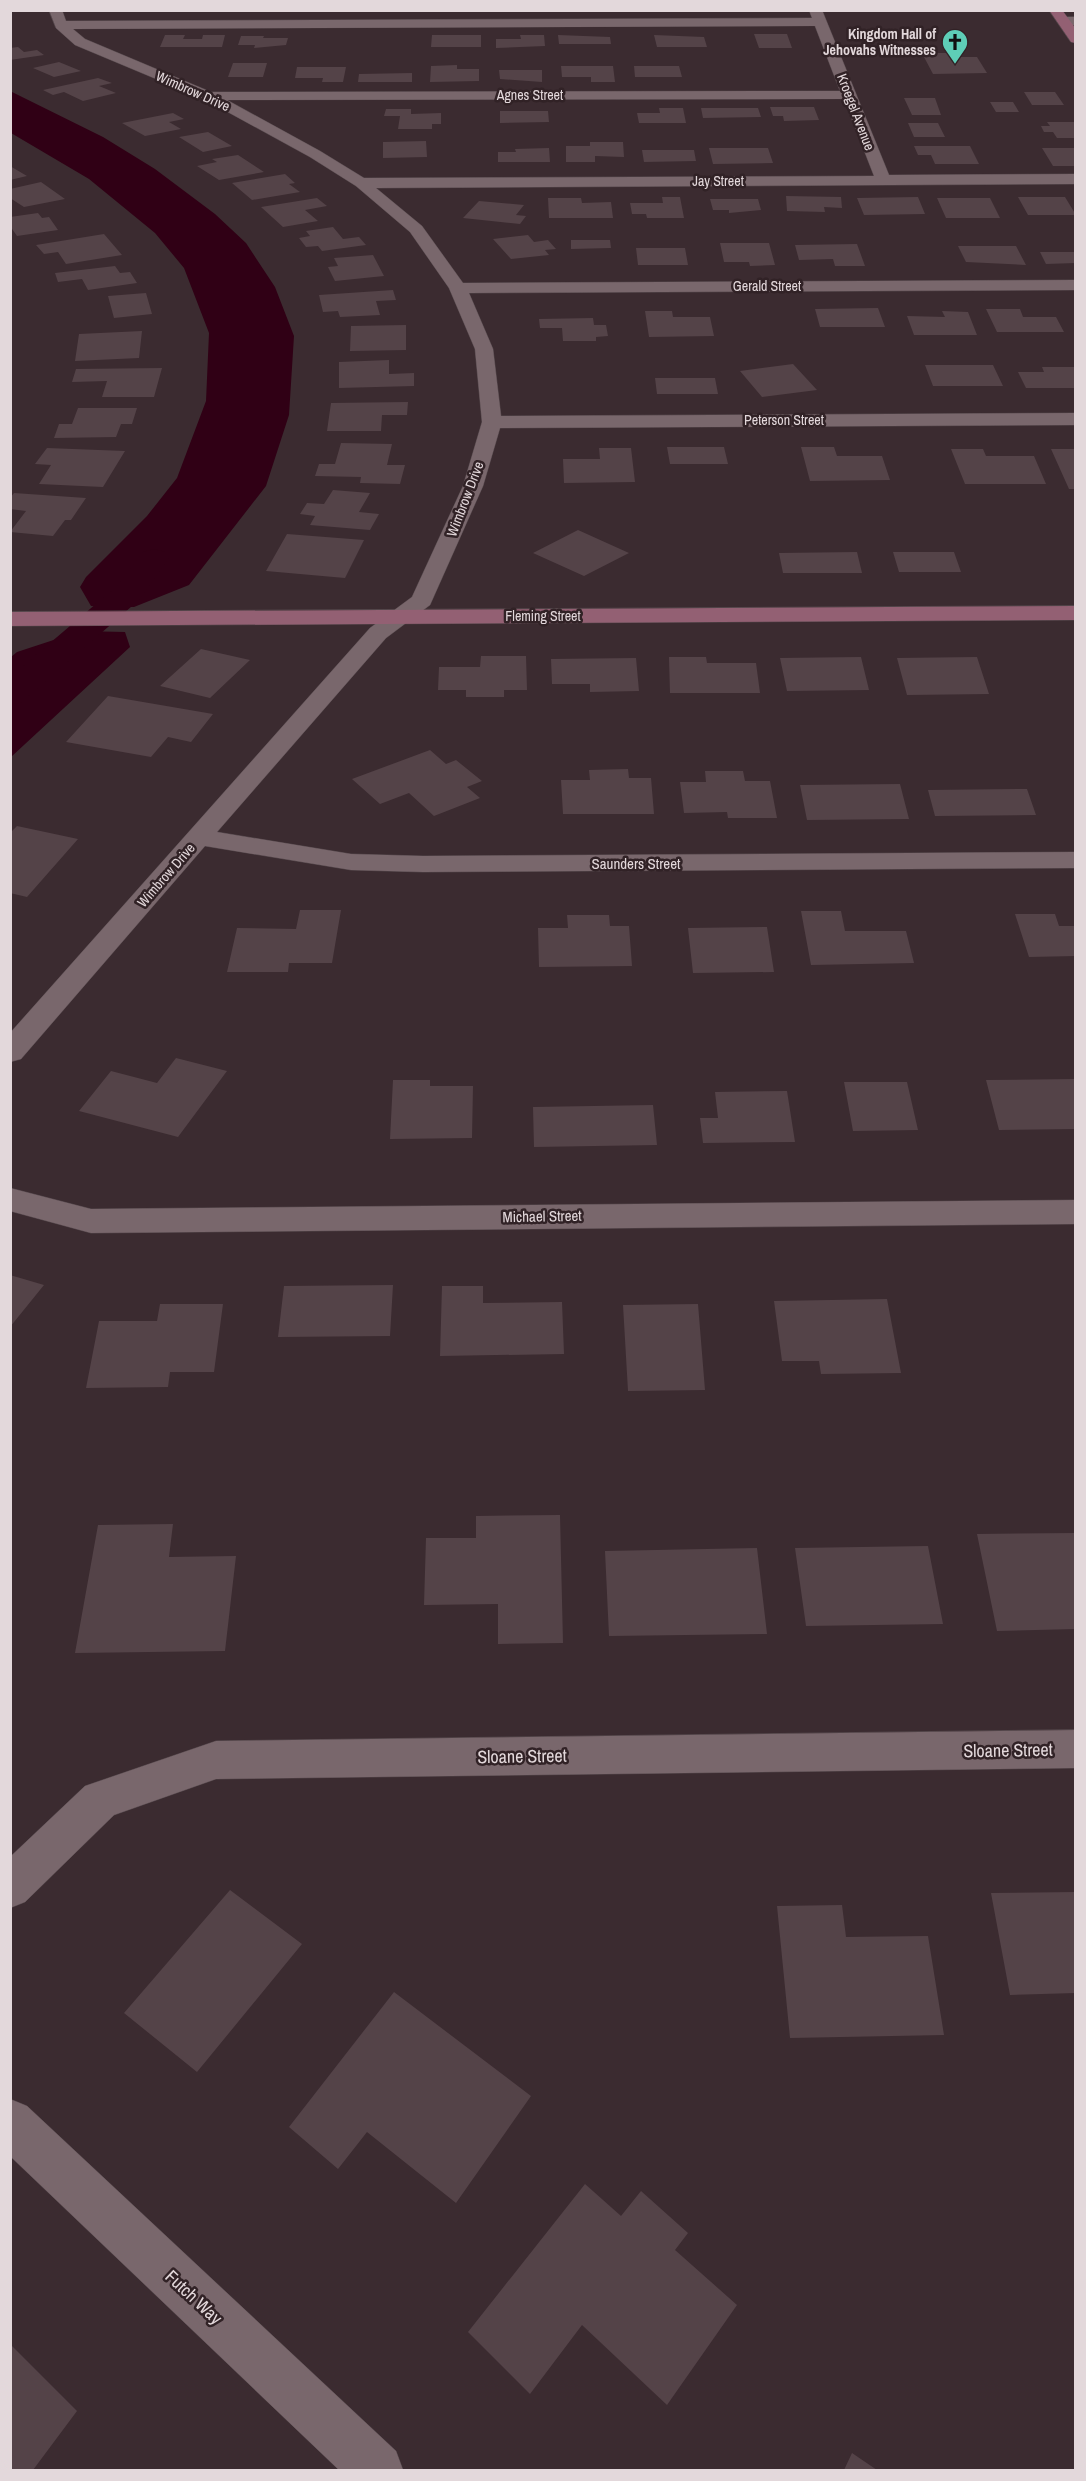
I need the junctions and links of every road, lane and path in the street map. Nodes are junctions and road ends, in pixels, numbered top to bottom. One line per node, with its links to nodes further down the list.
1 (817, 16): 2 (street); 5 (street, Kroegel Avenue)
2 (58, 18): 6 (street, Wimbrow Drive)
3 (1064, 18): 4 (street)
4 (1076, 39)
5 (850, 94): 6 (street, Agnes Street); 7 (street, Kroegel Avenue)
6 (210, 96): 9 (street, Wimbrow Drive)
7 (883, 180): 8 (street, Jay Street); 9 (street, Jay Street)
8 (1076, 180)
9 (361, 183): 11 (street, Wimbrow Drive)
10 (1076, 285): 11 (street, Gerald Street)
11 (458, 288): 13 (street, Wimbrow Drive)
12 (1076, 419): 13 (street, Peterson Street)
13 (492, 422): 15 (street, Wimbrow Drive)
14 (1076, 613): 15 (street, Fleming Street)
15 (399, 617): 16 (street, Fleming Street); 17 (street, Wimbrow Drive)
16 (10, 619)
17 (199, 837): 18 (street, Saunders Street); 19 (street, Wimbrow Drive)
18 (1076, 860)
19 (10, 1052)
20 (10, 1199): 21 (street, Michael Street)
21 (1076, 1212)
22 (1076, 1749): 23 (street, Sloane Street)
23 (10, 1887)
24 (10, 2123): 25 (street, Futch Way)
25 (377, 2470)

